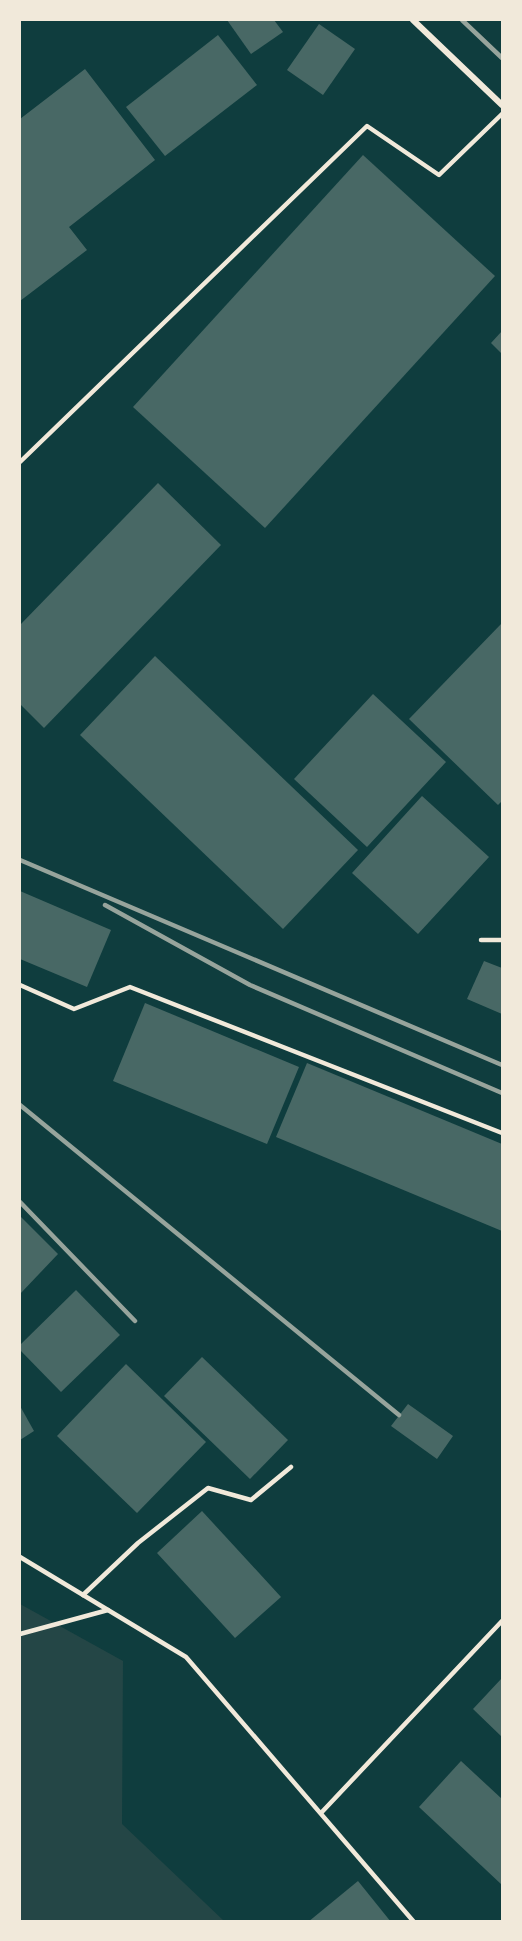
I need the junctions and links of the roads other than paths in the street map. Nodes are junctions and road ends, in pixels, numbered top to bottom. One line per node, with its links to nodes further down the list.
1 (413, 20): 2 (street)
2 (502, 105)
3 (502, 114): 4 (lane)
4 (20, 462)
5 (481, 940): 6 (lane)
6 (502, 940)
7 (20, 985): 8 (lane)
8 (502, 1133)
9 (291, 1467): 11 (lane)
10 (20, 1557): 11 (lane)
11 (83, 1595): 12 (lane)
12 (108, 1610): 14 (lane); 15 (lane)
13 (502, 1621): 15 (lane)
14 (20, 1634)
15 (321, 1813): 16 (lane)
16 (414, 1922)

